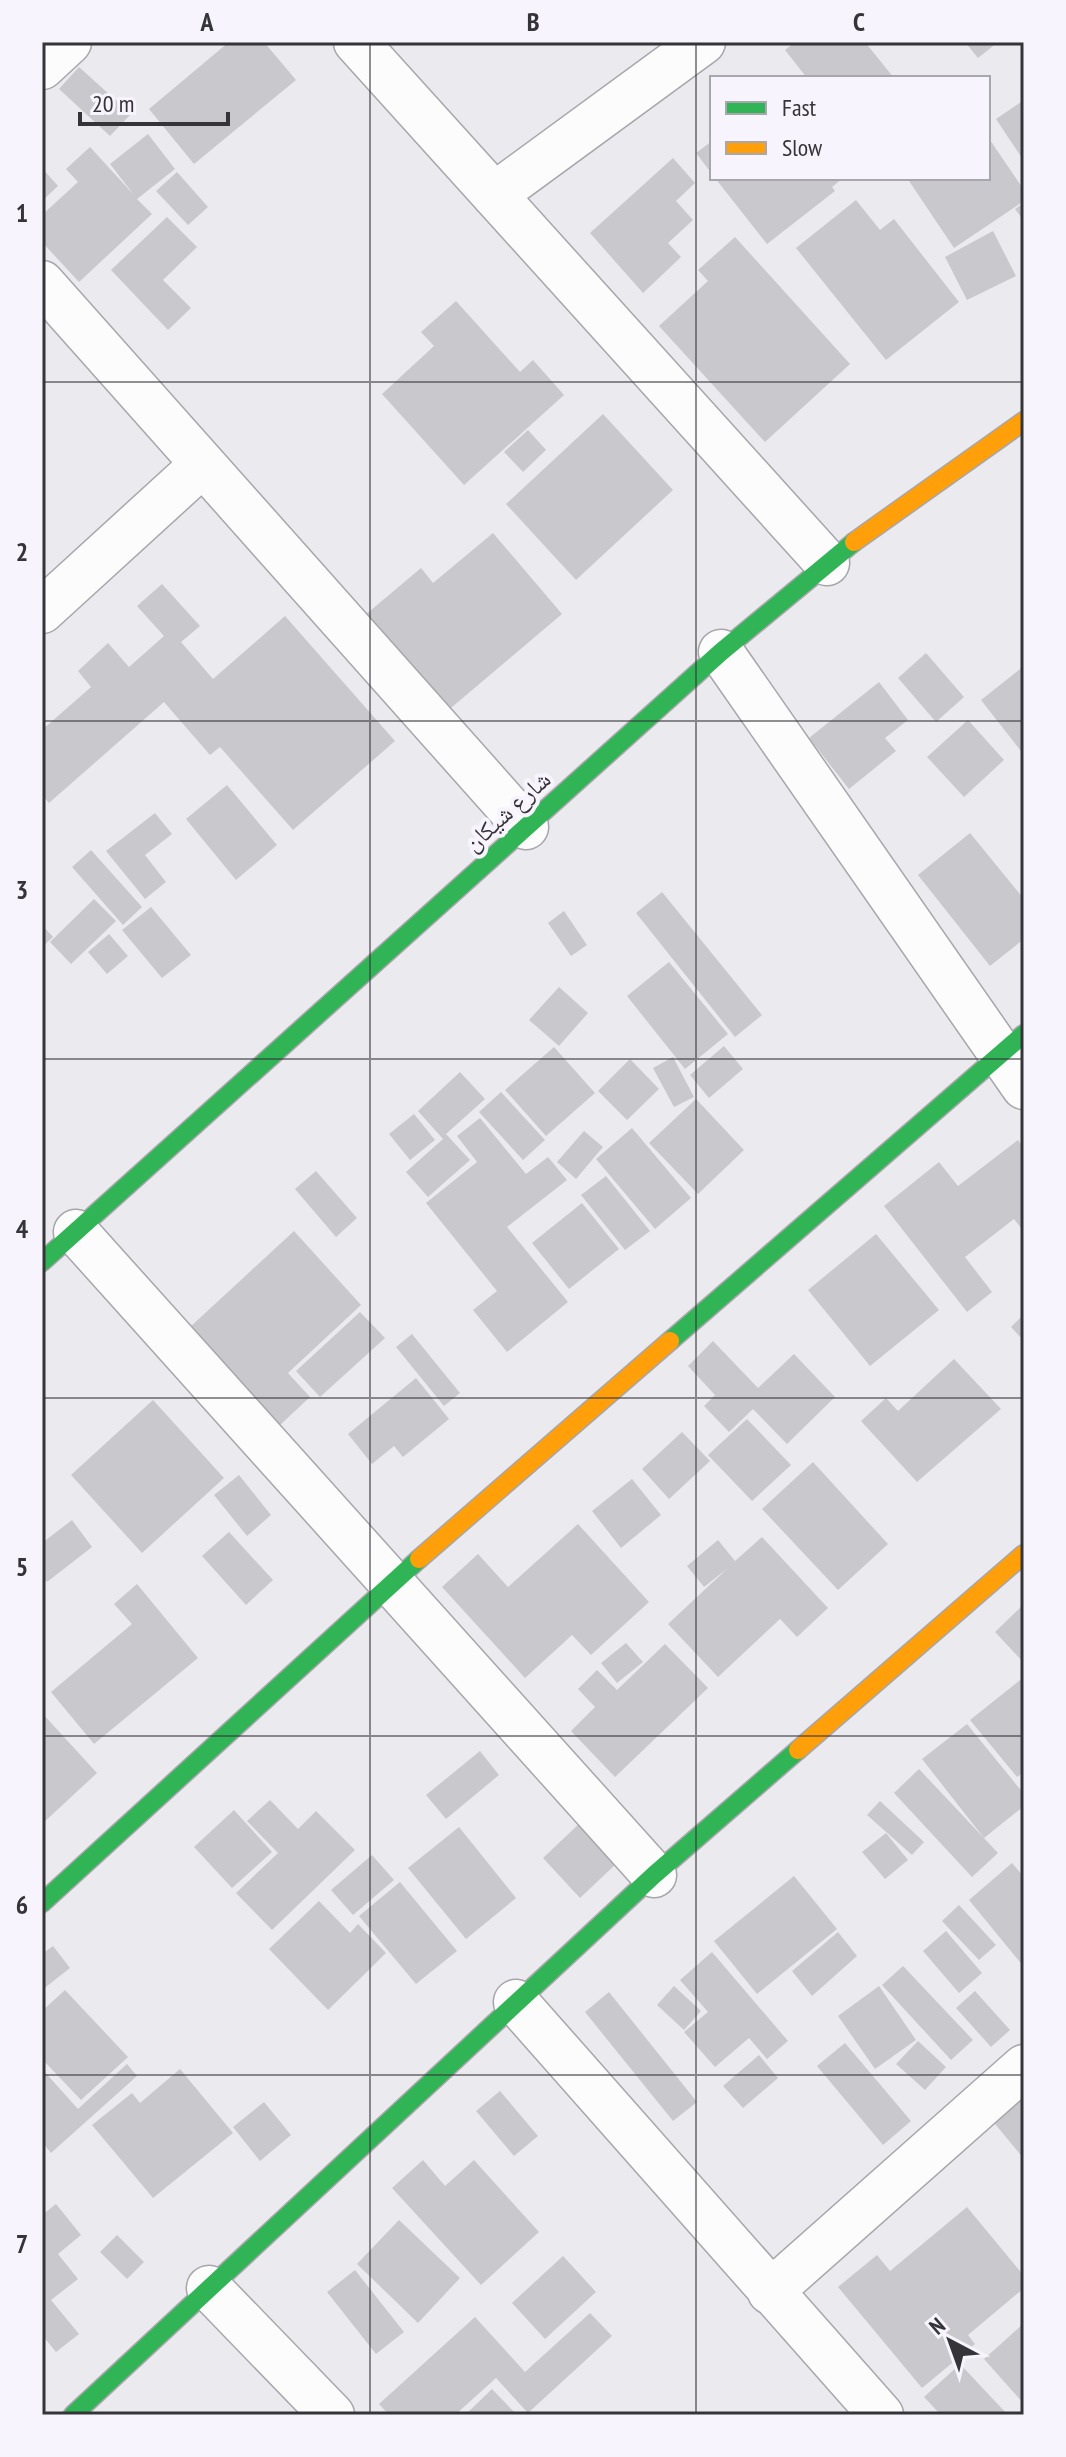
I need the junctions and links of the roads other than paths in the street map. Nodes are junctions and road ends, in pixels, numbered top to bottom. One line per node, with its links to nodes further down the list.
1 (69, 42): 4 (street)
2 (356, 42): 5 (street)
3 (703, 42): 5 (street)
4 (42, 67)
5 (494, 195): 9 (street)
6 (42, 283): 8 (street)
7 (1024, 421): 9 (street, شارع شيكان)
8 (203, 464): 10 (street); 12 (street)
9 (827, 563): 11 (street, شارع شيكان)
10 (42, 611)
11 (721, 652): 12 (street, شارع شيكان); 13 (street)
12 (526, 827): 15 (street, شارع شيكان)
13 (1011, 1044): 14 (street); 18 (street)
14 (1024, 1087)
15 (76, 1232): 16 (street, شارع شيكان); 18 (street)
16 (42, 1262)
17 (1024, 1554): 19 (street)
18 (391, 1583): 19 (street); 20 (street)
19 (654, 1875): 21 (street)
20 (42, 1903)
21 (516, 2002): 23 (street); 24 (street)
22 (1024, 2067): 24 (street)
23 (209, 2288): 25 (street); 26 (street)
24 (770, 2292): 27 (street)
25 (73, 2415)
26 (332, 2415)
27 (881, 2415)

